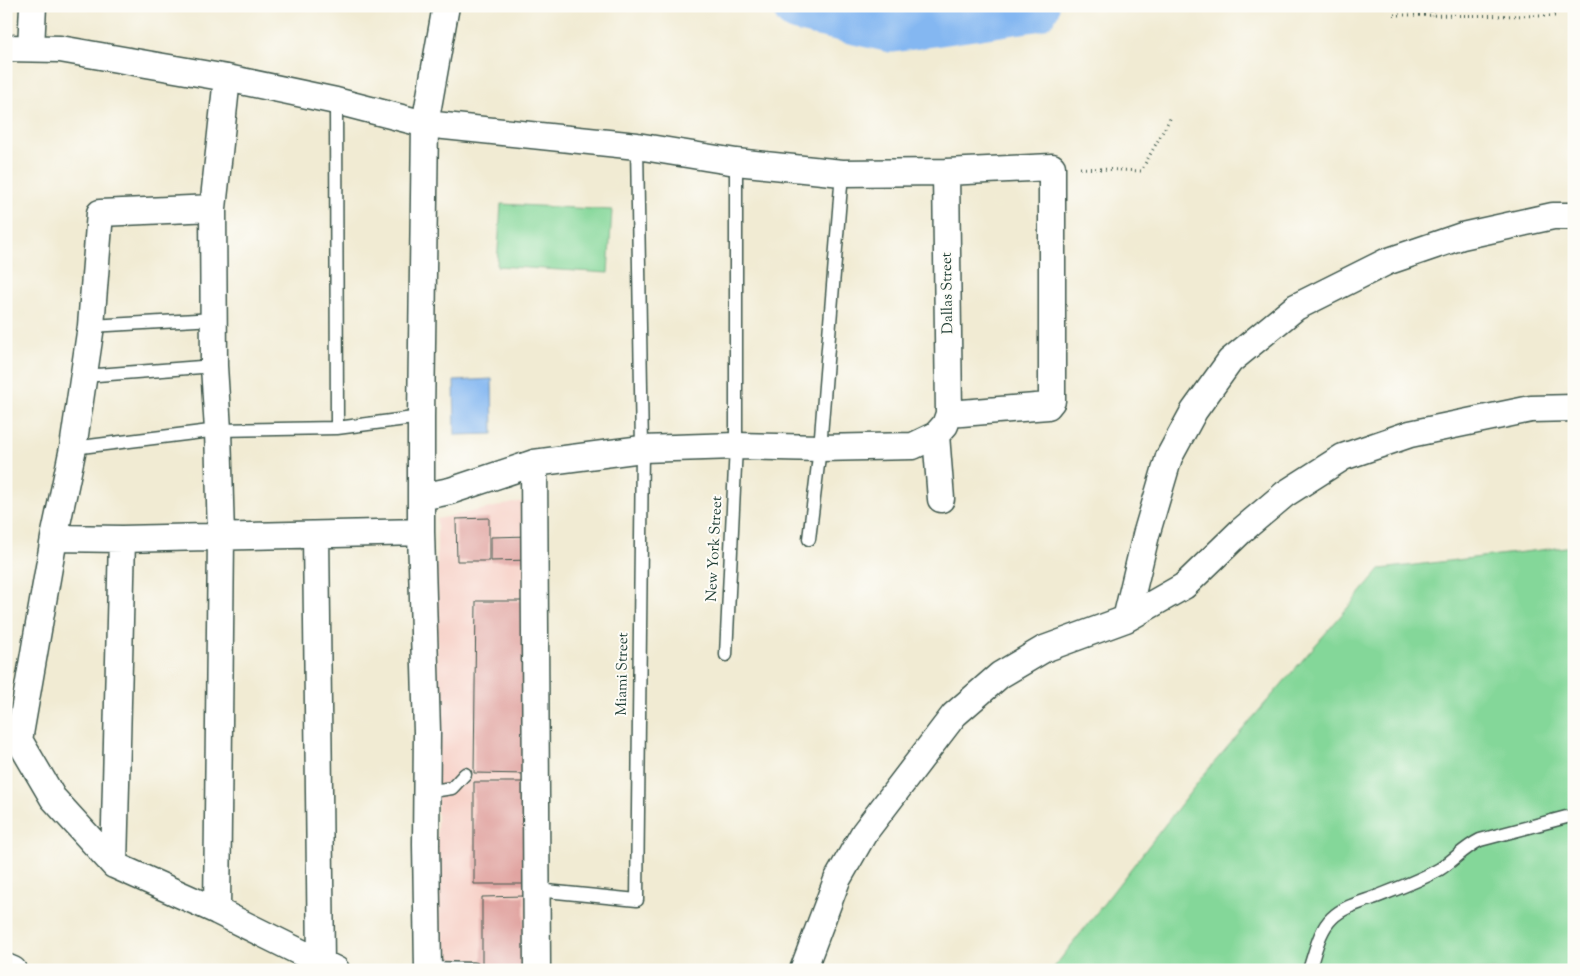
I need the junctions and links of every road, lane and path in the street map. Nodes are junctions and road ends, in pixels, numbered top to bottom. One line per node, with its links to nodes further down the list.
1 (33, 6): 7 (street)
2 (446, 6): 11 (street)
3 (1430, 6): 5 (path)
4 (1394, 15): 5 (path)
5 (1432, 16): 6 (path)
6 (1555, 16)
7 (19, 48): 8 (street)
8 (227, 78): 9 (street); 17 (street)
9 (336, 101): 11 (street); 26 (lane)
10 (1170, 116): 14 (path)
11 (425, 124): 12 (street); 24 (street)
12 (637, 146): 13 (street); 31 (lane, Miami Street)
13 (736, 162): 16 (street); 28 (lane, New York Street)
14 (1052, 167): 15 (street); 25 (street)
15 (946, 172): 16 (street); 25 (street, Dallas Street)
16 (842, 173): 30 (lane)
17 (213, 208): 19 (street); 20 (street)
18 (1574, 216): 41 (street)
19 (214, 319): 20 (lane); 21 (street)
20 (91, 326): 22 (street)
21 (214, 366): 22 (lane); 27 (street)
22 (84, 376): 29 (street)
23 (1574, 408): 41 (street)
24 (421, 417): 26 (lane); 33 (street)
25 (943, 424): 30 (street); 34 (street, Dallas Street)
26 (337, 428): 27 (lane)
27 (218, 430): 29 (lane); 37 (street)
28 (736, 446): 30 (street); 31 (street); 42 (lane, New York Street)
29 (73, 448): 38 (street)
30 (820, 448): 40 (lane)
31 (642, 449): 32 (street); 47 (lane, Miami Street)
32 (534, 463): 33 (street); 47 (street)
33 (421, 497): 35 (street)
34 (941, 499)
35 (421, 532): 36 (street); 44 (street)
36 (316, 535): 37 (street); 50 (street)
37 (221, 537): 39 (street); 48 (street)
38 (54, 538): 39 (street); 46 (street)
39 (122, 539): 46 (street)
40 (809, 539)
41 (1126, 619): 55 (street)
42 (726, 655)
43 (465, 774): 44 (lane)
44 (426, 792): 51 (street)
45 (1574, 815): 56 (lane)
46 (114, 865): 48 (street)
47 (536, 890): 54 (street)
48 (217, 912): 50 (street)
49 (6, 966): 53 (street)
50 (328, 967)
51 (428, 969): 52 (lane)
52 (474, 969)
53 (13, 970)
54 (537, 970)
55 (803, 970)
56 (1309, 970)

